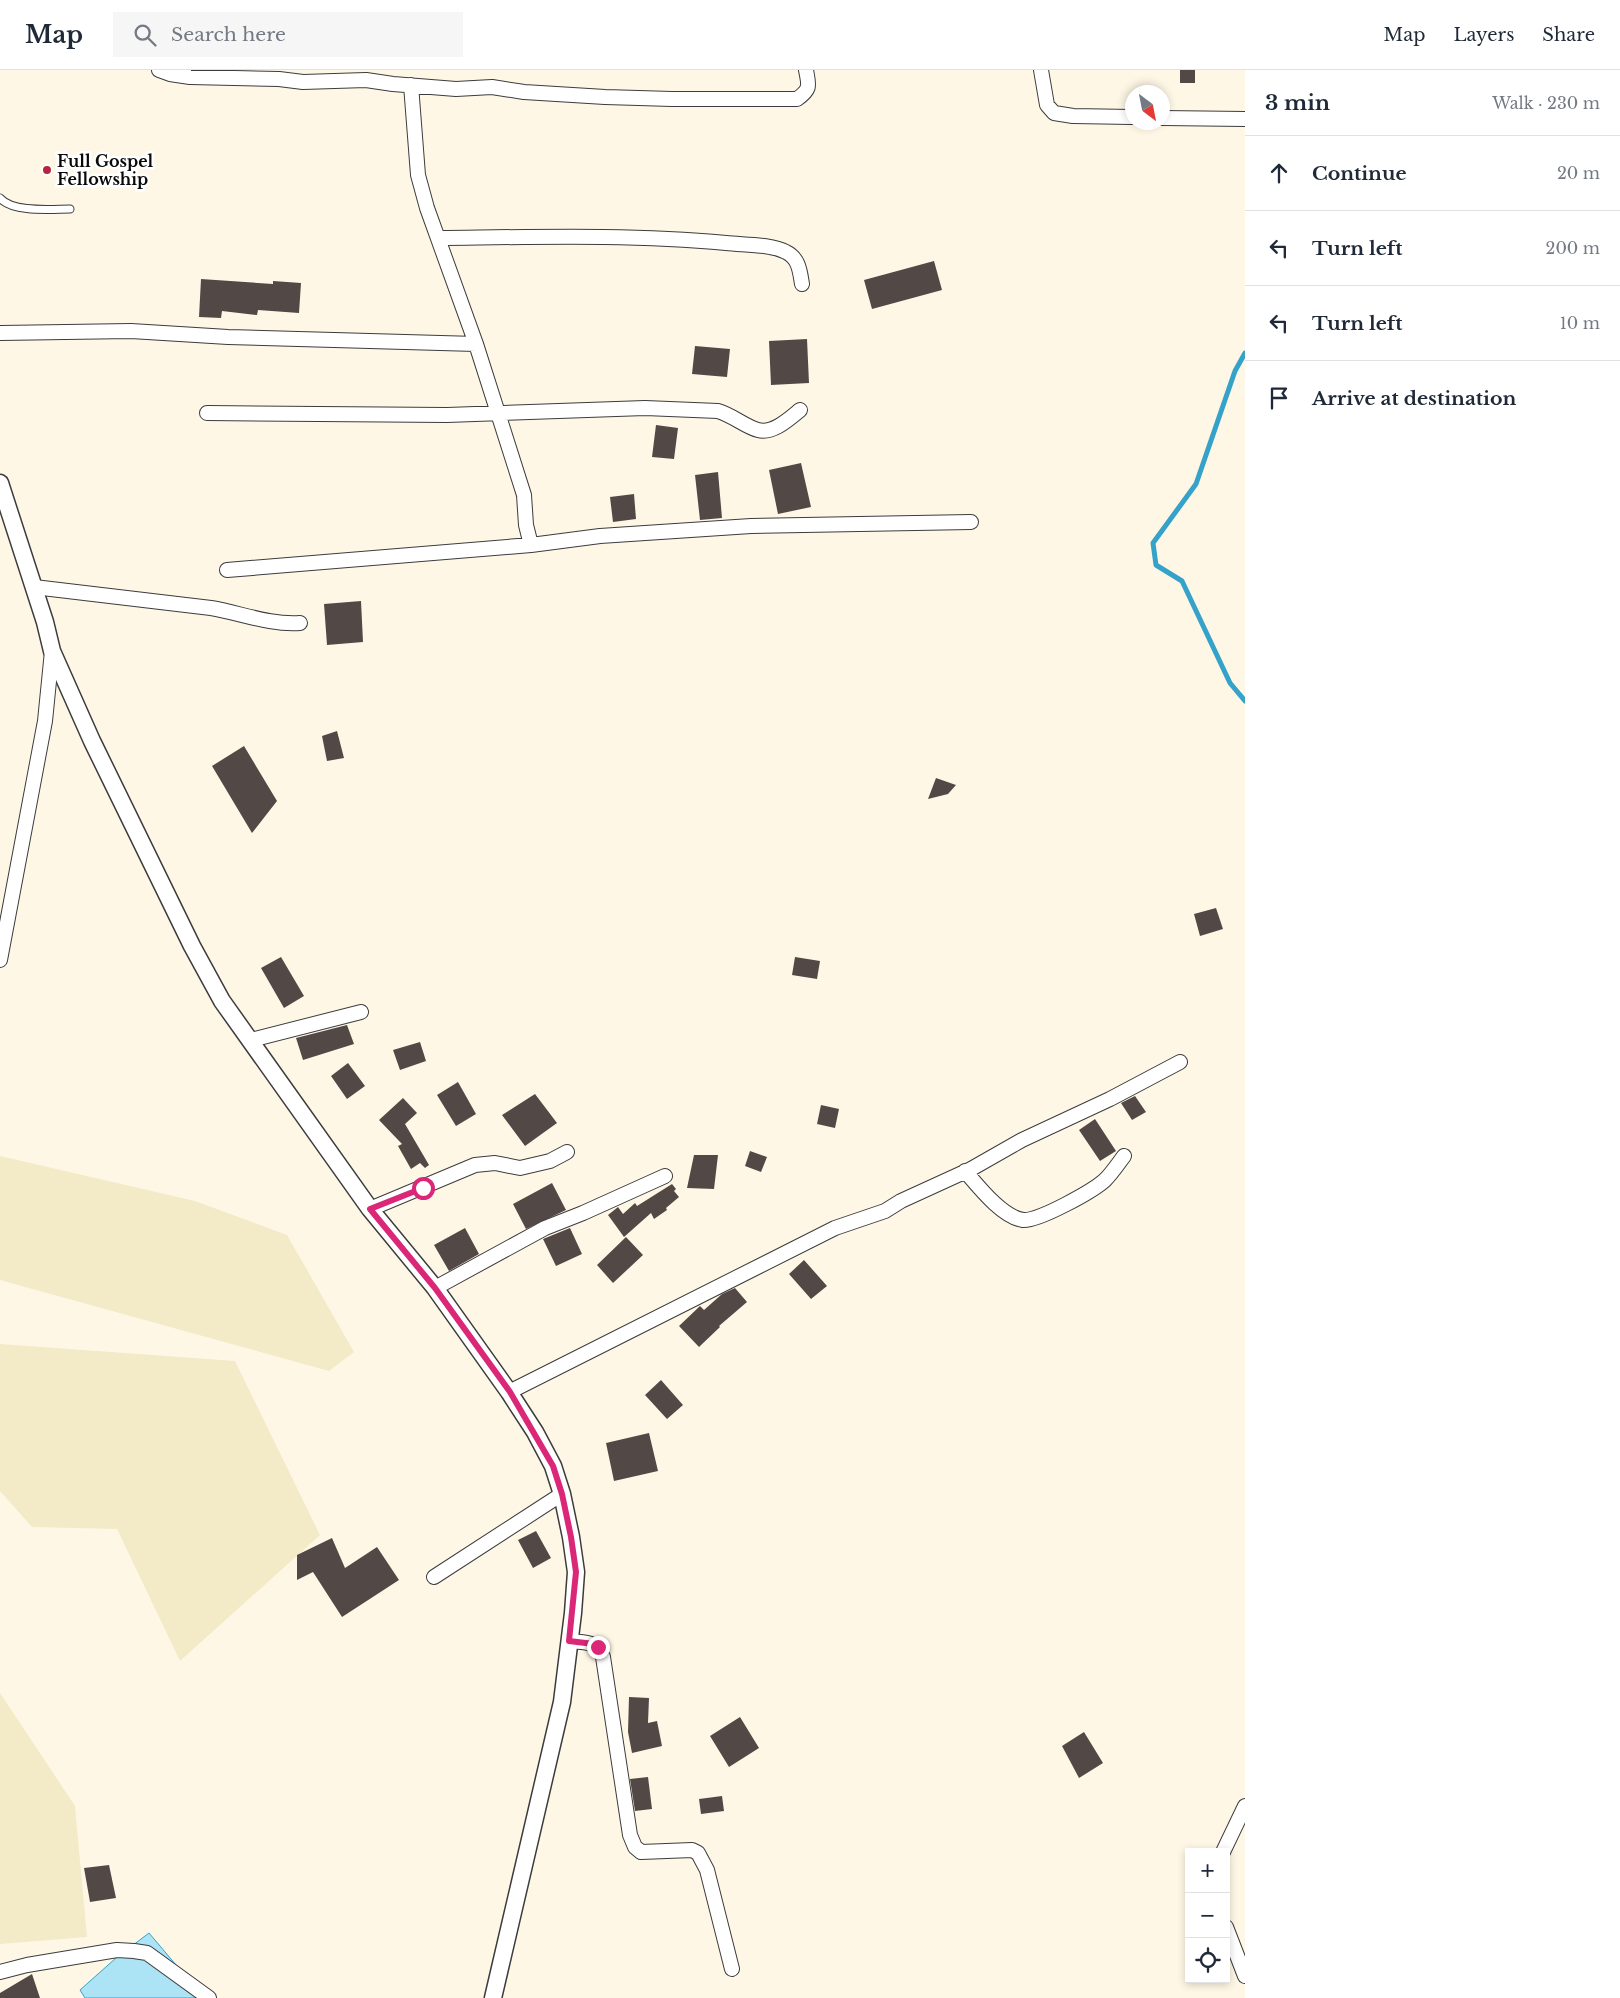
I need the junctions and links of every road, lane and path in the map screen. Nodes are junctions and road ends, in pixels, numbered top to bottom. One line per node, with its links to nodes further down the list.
1 (159, 70): 4 (street)
2 (806, 70): 5 (street)
3 (1041, 70): 6 (street)
4 (333, 75): 5 (street)
5 (411, 85): 11 (street)
6 (1125, 117)
7 (1170, 118): 8 (street)
8 (1245, 119)
9 (0, 198): 10 (lane)
10 (70, 209)
11 (438, 238): 12 (street); 14 (street)
12 (802, 284)
13 (0, 333): 14 (street)
14 (476, 344): 17 (street)
15 (800, 410): 17 (street)
16 (207, 413): 17 (street)
17 (498, 414): 20 (street)
18 (0, 483): 22 (street)
19 (972, 522): 20 (street)
20 (531, 545): 21 (street)
21 (226, 570)
22 (34, 587): 23 (street); 24 (street)
23 (300, 623)
24 (52, 651): 25 (street); 27 (street)
25 (0, 960)
26 (361, 1012): 27 (street)
27 (251, 1040): 33 (street)
28 (1180, 1062): 31 (street)
29 (567, 1152): 33 (street)
30 (1124, 1156): 31 (street)
31 (965, 1171): 35 (street)
32 (665, 1176): 34 (street)
33 (370, 1209): 34 (street)
34 (435, 1288): 35 (street)
35 (510, 1392): 36 (street)
36 (562, 1494): 37 (street); 38 (street)
37 (434, 1577)
38 (569, 1641): 42 (street); 46 (street)
39 (1245, 1806): 40 (street)
40 (1225, 1848)
41 (1230, 1937): 44 (street)
42 (732, 1969)
43 (0, 1972): 45 (street)
44 (1245, 1976)
45 (209, 1998)
46 (494, 1998)

